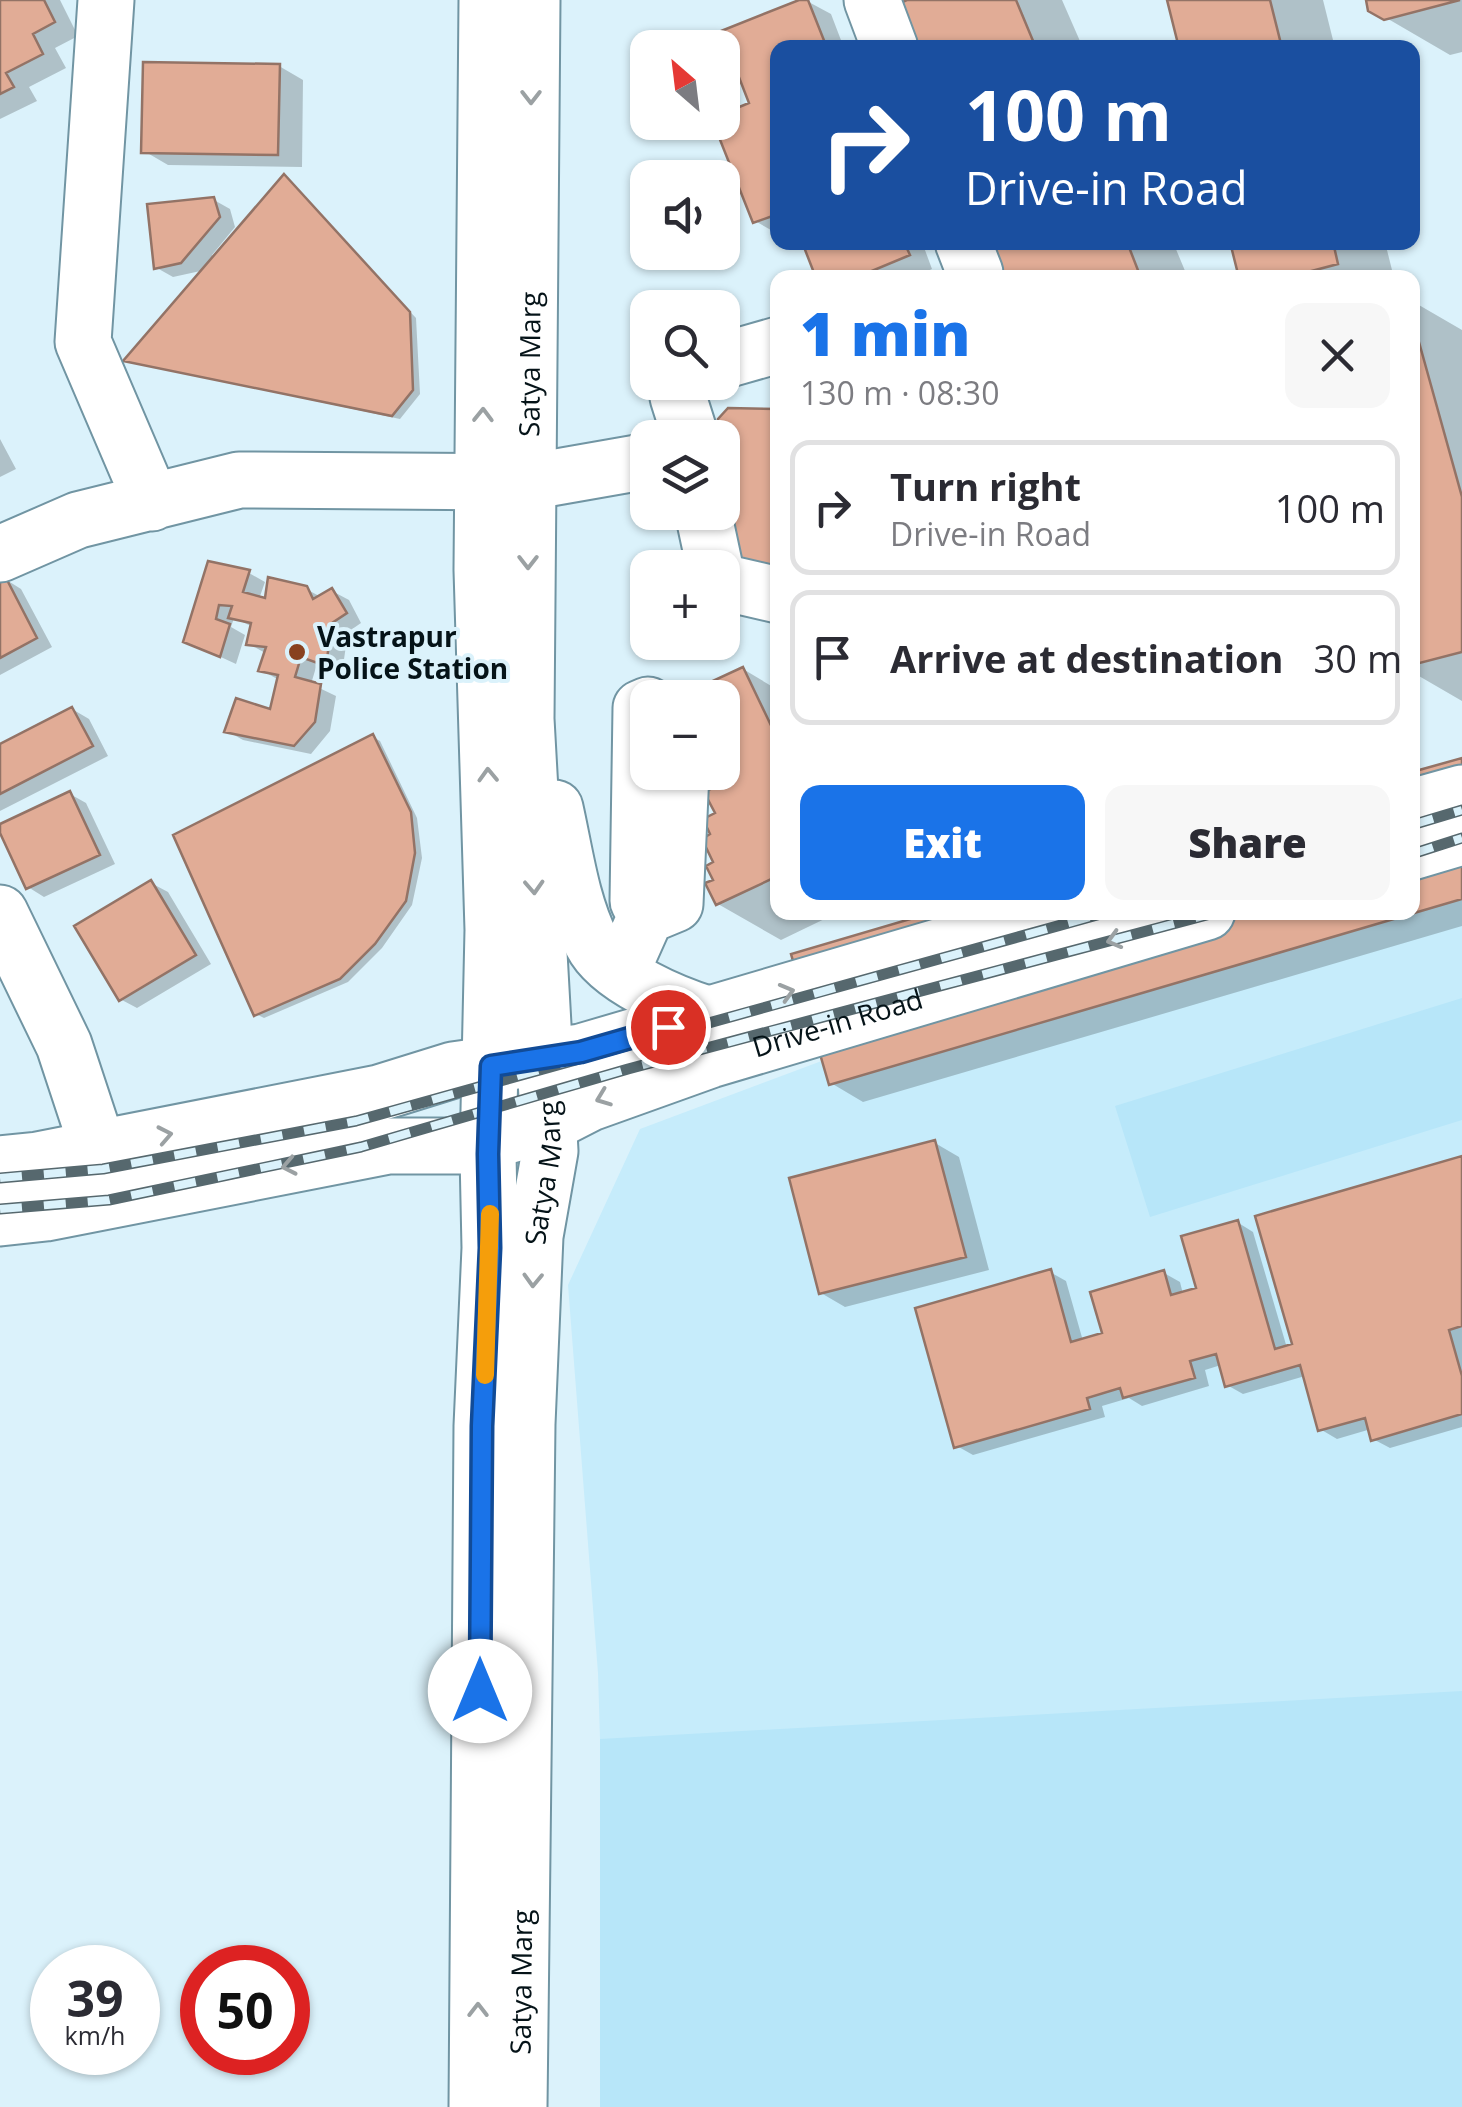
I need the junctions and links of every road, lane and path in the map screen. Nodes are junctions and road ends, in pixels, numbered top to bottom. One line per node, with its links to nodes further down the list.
1 (106, 0): 10 (main road)
2 (487, 0): 9 (main road, Satya Marg, one-way to 2)
3 (532, 0): 9 (main road, Satya Marg, one-way to 9)
4 (872, 0): 5 (main road)
5 (887, 40)
6 (770, 347): 7 (main road)
7 (740, 356)
8 (630, 465): 9 (main road)
9 (505, 482): 10 (main road); 14 (main road, Satya Marg, one-way to 14); 29 (main road, Satya Marg, one-way to 9)
10 (152, 504): 11 (main road)
11 (0, 554)
12 (740, 586): 13 (main road)
13 (770, 594)
14 (526, 719): 26 (main road); 28 (main road, Satya Marg, one-way to 28)
15 (639, 790): 22 (main road)
16 (680, 790): 22 (main road)
17 (1462, 793): 18 (main road)
18 (1420, 805)
19 (1462, 837): 20 (main road)
20 (1420, 850)
21 (0, 913): 32 (main road)
22 (646, 916): 26 (main road)
23 (1001, 920): 25 (main road, Drive-in Road)
24 (1180, 920): 30 (main road, Drive-in Road, one-way to 30)
25 (940, 929): 27 (main road, Drive-in Road, one-way to 25)
26 (621, 972): 27 (main road)
27 (710, 1015): 28 (main road, Drive-in Road)
28 (546, 1059): 29 (main road, Drive-in Road); 30 (main road, Satya Marg)
29 (491, 1066): 31 (main road, Satya Marg); 32 (main road, Drive-in Road, one-way to 29)
30 (548, 1124): 31 (main road, Drive-in Road); 36 (main road, Satya Marg, one-way to 36)
31 (489, 1141): 34 (main road, Drive-in Road, one-way to 34); 35 (main road, Satya Marg, one-way to 31)
32 (98, 1148): 33 (main road, Drive-in Road)
33 (0, 1164)
34 (0, 1218)
35 (478, 2107)
36 (519, 2107)

